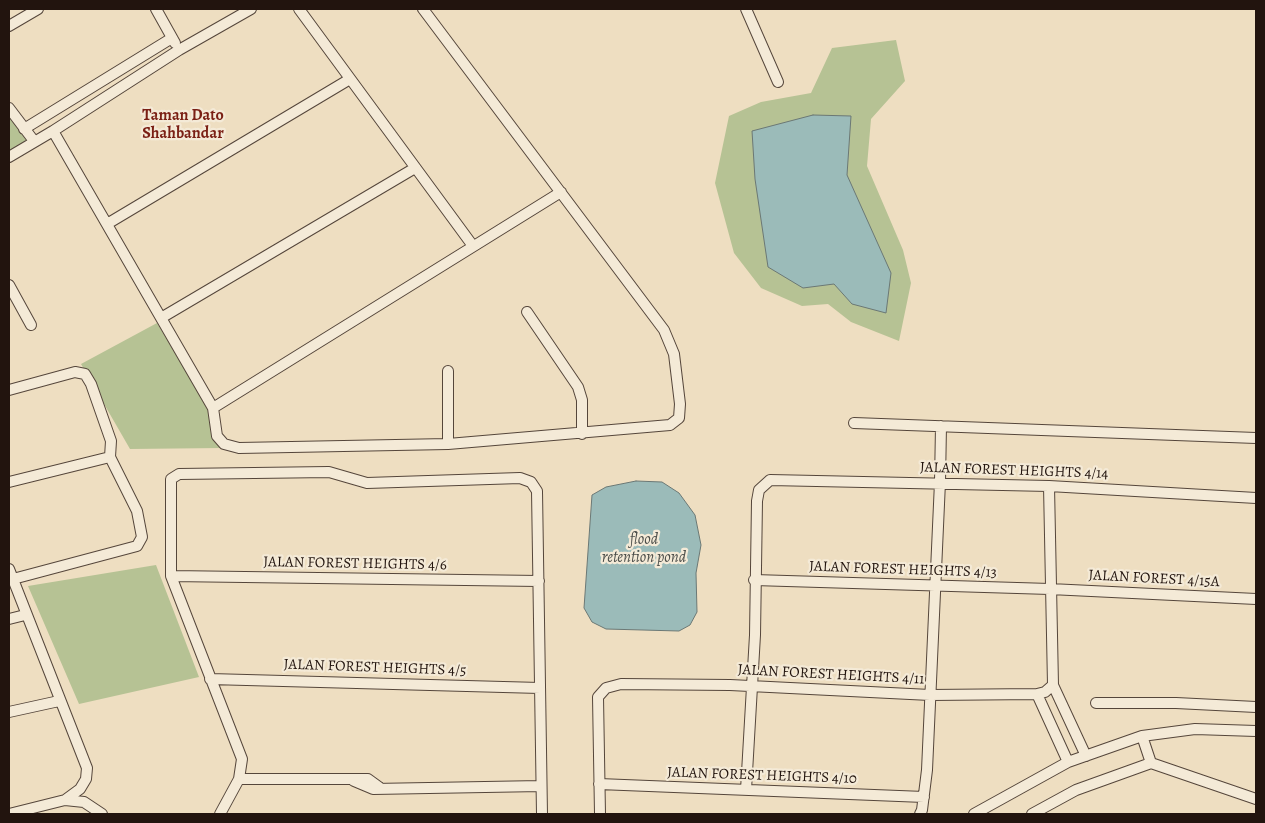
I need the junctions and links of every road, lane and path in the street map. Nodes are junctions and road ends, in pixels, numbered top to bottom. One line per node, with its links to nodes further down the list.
1 (38, 9): 7 (street)
2 (156, 9): 8 (street)
3 (250, 9): 9 (street)
4 (299, 9): 10 (street)
5 (423, 9): 18 (street)
6 (746, 9): 11 (street)
7 (9, 26)
8 (172, 38): 9 (street); 13 (street)
9 (179, 50): 14 (street)
10 (350, 79): 17 (street); 19 (street)
11 (778, 82)
12 (9, 108): 13 (street)
13 (24, 129): 15 (street)
14 (53, 131): 15 (street); 19 (street)
15 (34, 141): 16 (street)
16 (9, 156)
17 (415, 168): 20 (street); 23 (street)
18 (561, 192): 20 (street); 30 (street)
19 (107, 224): 23 (street)
20 (473, 246): 27 (street)
21 (9, 285): 24 (street)
22 (527, 312): 30 (street)
23 (160, 318): 27 (street)
24 (31, 325)
25 (448, 371): 32 (street)
26 (9, 390): 33 (street)
27 (214, 408): 32 (street)
28 (854, 422): 29 (street)
29 (941, 426): 31 (street); 35 (street)
30 (582, 434): 32 (street)
31 (1256, 438)
32 (448, 444)
33 (110, 457): 34 (street); 38 (street)
34 (9, 482)
35 (940, 482): 36 (street, JALAN FOREST HEIGHTS 4/14); 40 (street, JALAN FOREST HEIGHTS 4/14); 42 (street)
36 (1049, 486): 37 (street, JALAN FOREST HEIGHTS 4/14); 43 (street)
37 (1256, 498)
38 (11, 574): 45 (street)
39 (171, 576): 41 (street, JALAN FOREST HEIGHTS 4/6); 41 (street); 47 (street)
40 (754, 580): 42 (street, JALAN FOREST HEIGHTS 4/13); 49 (street)
41 (538, 581): 50 (street)
42 (934, 586): 43 (street, JALAN FOREST HEIGHTS 4/13); 52 (street)
43 (1050, 589): 44 (street, JALAN FOREST 4/15A); 48 (street)
44 (1256, 599)
45 (25, 615): 46 (street); 53 (street)
46 (9, 619)
47 (210, 679): 50 (street, JALAN FOREST HEIGHTS 4/5); 62 (street)
48 (1053, 685): 51 (street, JALAN FOREST HEIGHTS 4/11); 59 (street)
49 (751, 686): 52 (street, JALAN FOREST HEIGHTS 4/11); 63 (street, JALAN FOREST HEIGHTS 4/11); 65 (street)
50 (540, 688): 64 (street)
51 (1037, 694): 52 (street, JALAN FOREST HEIGHTS 4/11); 60 (street)
52 (930, 695): 66 (street)
53 (59, 700): 56 (street); 67 (street)
54 (1096, 703): 55 (street)
55 (1256, 707)
56 (9, 712)
57 (1256, 731): 58 (street)
58 (1142, 736): 59 (street); 61 (street)
59 (1086, 756): 60 (street)
60 (1068, 762): 75 (street)
61 (1150, 763): 68 (street); 76 (street)
62 (239, 779): 64 (street); 71 (street)
63 (599, 784): 65 (street, JALAN FOREST HEIGHTS 4/10); 73 (street)
64 (541, 786): 72 (street)
65 (746, 790): 66 (street, JALAN FOREST HEIGHTS 4/10)
66 (924, 797): 74 (street)
67 (65, 800): 69 (street); 70 (street)
68 (1256, 800)
69 (16, 813)
70 (102, 814)
71 (220, 814)
72 (542, 814)
73 (600, 814)
74 (920, 814)
75 (974, 814)
76 (1032, 814)

